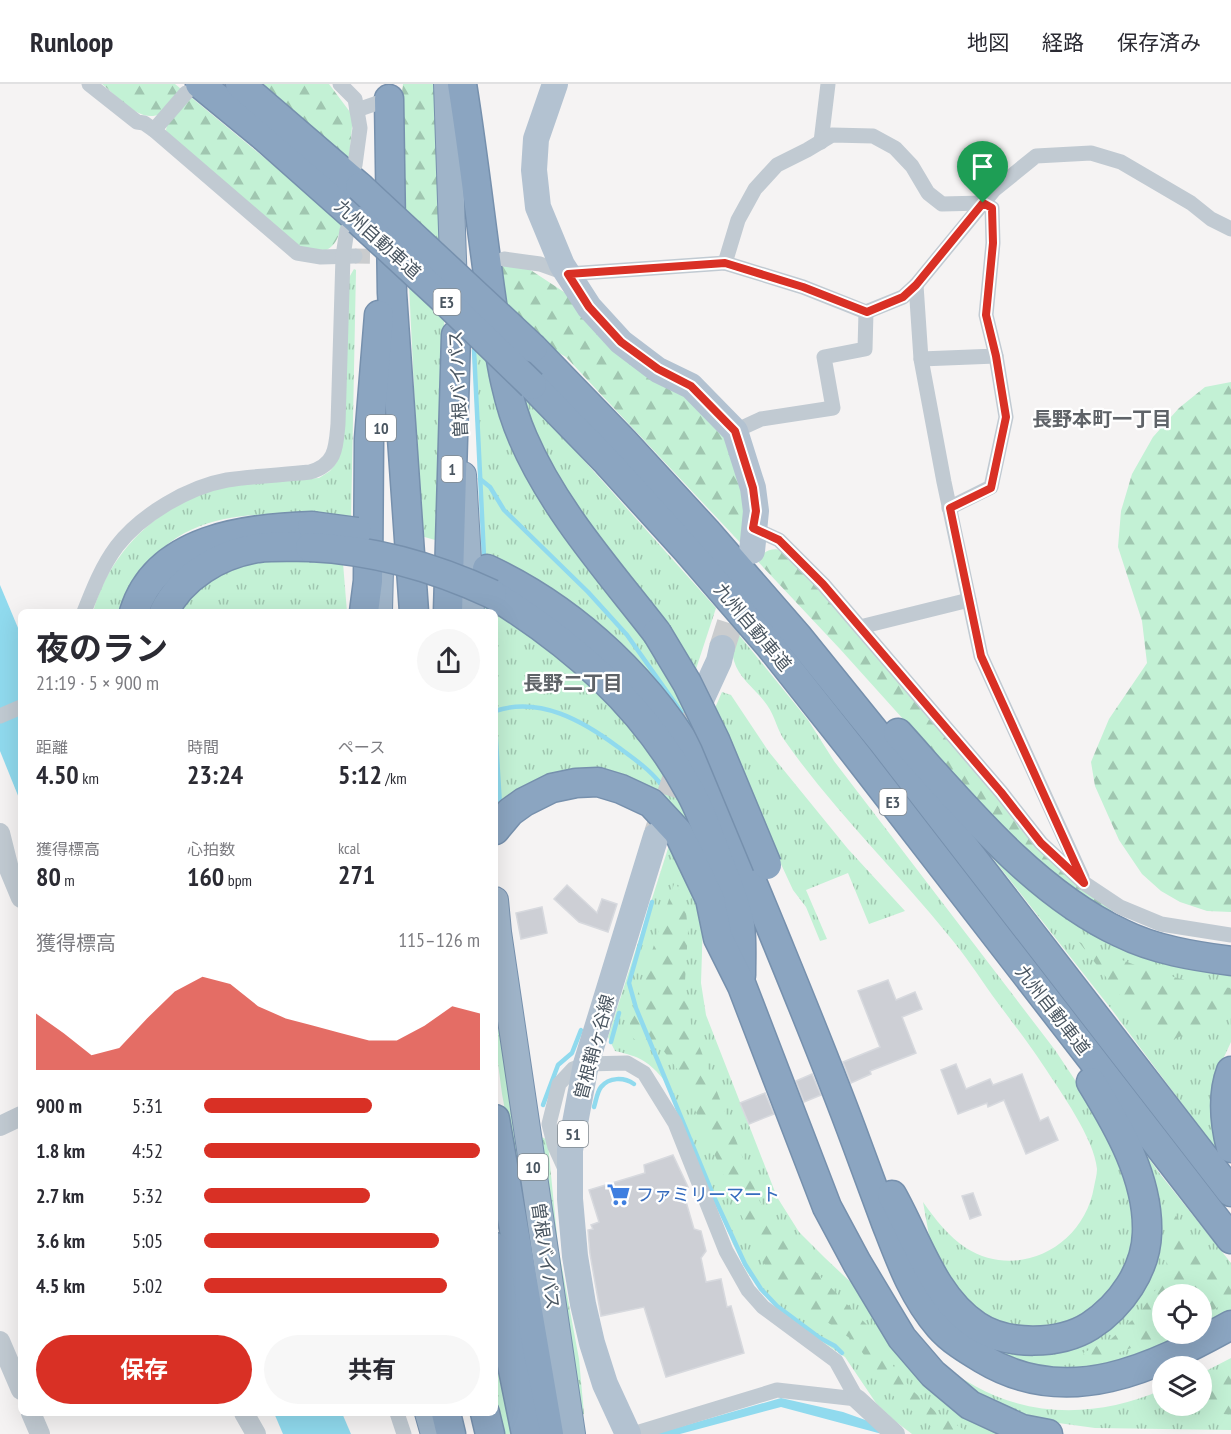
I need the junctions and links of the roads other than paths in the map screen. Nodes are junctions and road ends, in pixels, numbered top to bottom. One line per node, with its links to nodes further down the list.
1 (88, 84): 11 (street)
2 (240, 84): 13 (highway, 九州自動車道)
3 (340, 84): 10 (street)
4 (447, 84): 24 (highway, 曽根バイパス)
5 (462, 84): 56 (highway, bridge)
6 (555, 84): 20 (main road)
7 (828, 84): 12 (street)
8 (193, 88): 11 (street); 15 (highway, 九州自動車道)
9 (390, 91): 10 (street); 21 (highway, 10); 39 (highway)
10 (357, 110): 13 (street)
11 (154, 130): 17 (street)
12 (821, 142): 14 (street); 19 (street)
13 (358, 176): 29 (highway, 九州自動車道 / E3, bridge)
14 (983, 203): 16 (street); 22 (street); 25 (street)
15 (353, 226): 17 (street); 54 (highway, 九州自動車道 / E3, bridge)
16 (1231, 229)
17 (349, 256): 34 (street)
18 (504, 259): 20 (street)
19 (725, 263): 20 (street); 23 (street)
20 (568, 274): 27 (main road)
21 (382, 277): 37 (highway); 38 (highway, 10)
22 (916, 285): 23 (street); 26 (street)
23 (867, 312): 27 (street)
24 (456, 335): 32 (highway, 曽根バイパス); 40 (highway, 1)
25 (996, 356): 26 (street); 28 (street)
26 (921, 359): 28 (street)
27 (735, 431): 31 (main road)
28 (950, 508): 33 (street)
29 (706, 531): 53 (highway); 64 (highway, 九州自動車道 / E3)
30 (311, 536): 32 (highway, bridge); 35 (highway); 36 (highway)
31 (753, 539): 41 (street)
32 (483, 592): 55 (highway); 56 (highway)
33 (969, 600): 41 (street); 49 (street)
34 (85, 609)
35 (135, 609)
36 (166, 609)
37 (364, 609)
38 (380, 609)
39 (414, 609)
40 (448, 609)
41 (860, 627): 49 (street)
42 (722, 648): 43 (main road)
43 (702, 698)
44 (18, 708): 45 (street)
45 (0, 716)
46 (498, 826): 55 (highway)
47 (0, 833): 50 (street)
48 (656, 836): 57 (main road, 曽根鞘ヶ谷線 / 51)
49 (1084, 883): 52 (street)
50 (18, 891)
51 (498, 932): 92 (highway, 曽根バイパス / 10)
52 (1231, 935)
53 (1231, 962)
54 (1020, 968): 59 (highway); 66 (highway, 九州自動車道 / E3)
55 (742, 986): 65 (highway)
56 (812, 1028): 59 (highway)
57 (586, 1064): 74 (street); 93 (main road, 曽根鞘ヶ谷線 / 51)
58 (1231, 1071): 63 (highway)
59 (844, 1109): 68 (highway)
60 (18, 1117): 61 (street)
61 (0, 1126)
62 (498, 1136): 91 (highway)
63 (1231, 1148)
64 (1231, 1192)
65 (827, 1207): 73 (highway); 95 (highway)
66 (1231, 1239)
67 (498, 1271): 90 (highway)
68 (1231, 1325)
69 (0, 1341): 72 (street)
70 (1231, 1347): 71 (highway)
71 (1212, 1356)
72 (18, 1383)
73 (1152, 1385)
74 (858, 1399): 82 (street); 94 (street)
75 (32, 1416): 83 (street)
76 (246, 1416): 84 (street)
77 (398, 1416): 85 (street)
78 (429, 1416): 86 (highway)
79 (447, 1416): 87 (highway)
80 (465, 1416): 88 (highway)
81 (486, 1416): 89 (highway)
82 (890, 1429)
83 (40, 1434)
84 (256, 1434)
85 (404, 1434)
86 (434, 1434)
87 (451, 1434)
88 (468, 1434)
89 (490, 1434)
90 (526, 1434)
91 (549, 1434)
92 (572, 1434)
93 (628, 1434)
94 (633, 1434)
95 (1048, 1434)

